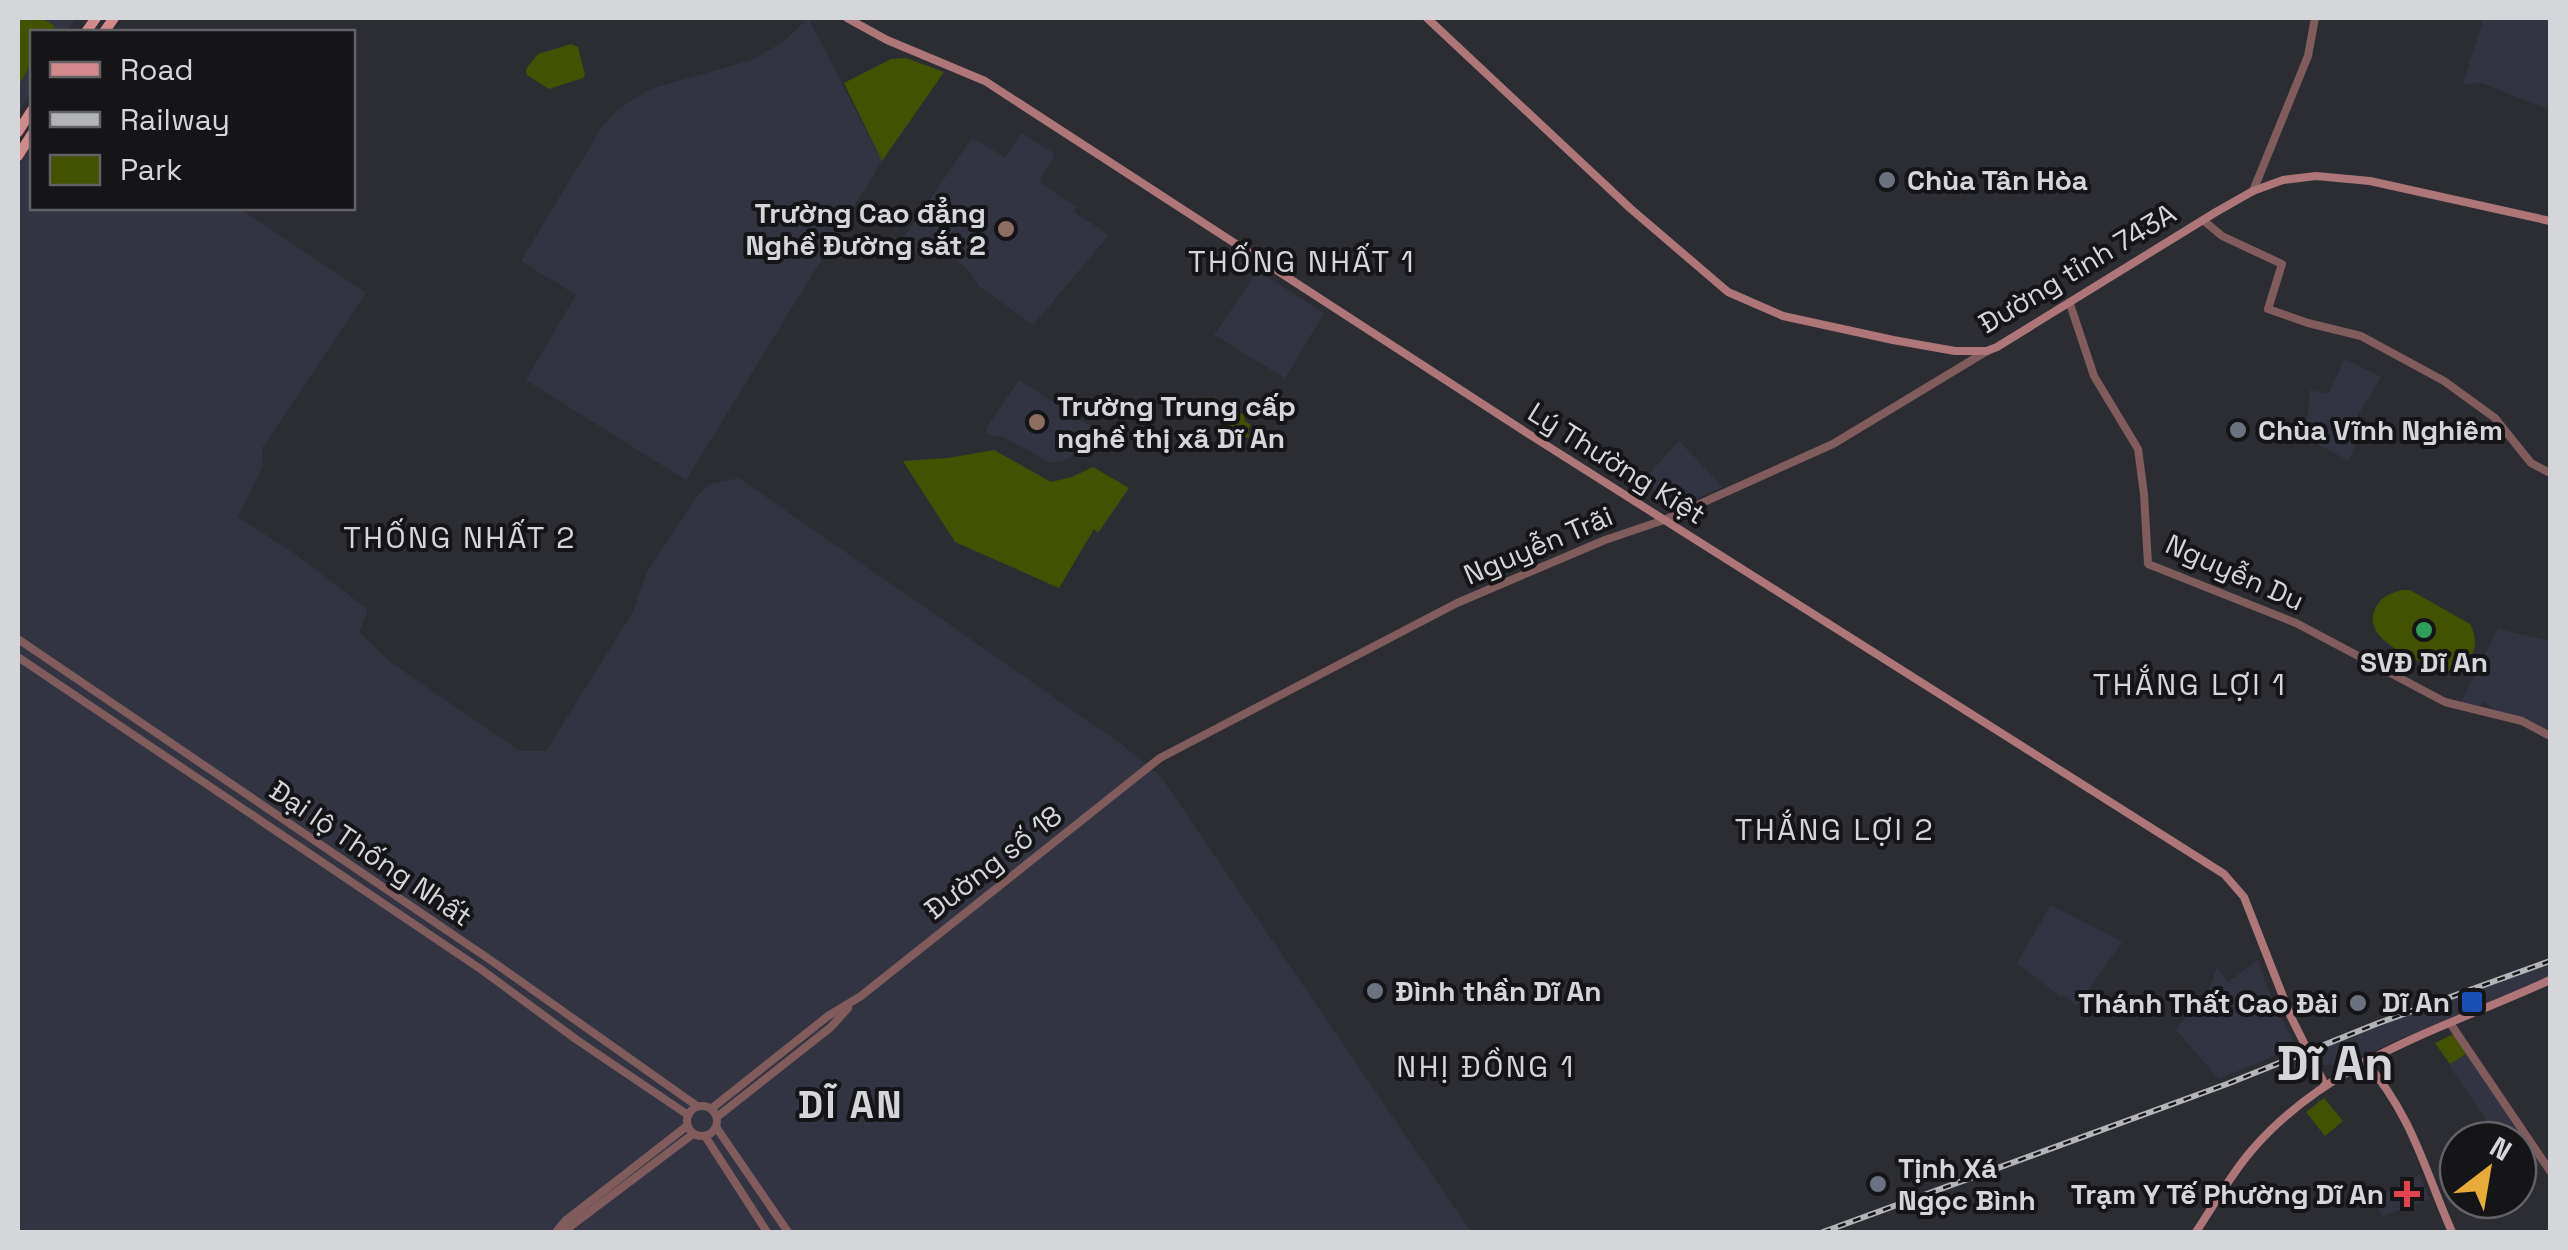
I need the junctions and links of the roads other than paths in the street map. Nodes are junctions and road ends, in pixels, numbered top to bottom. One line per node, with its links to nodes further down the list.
1 (846, 18): 10 (main road, Lý Thường Kiệt)
2 (1427, 18): 8 (main road, Đường tỉnh 743A)
3 (2314, 18): 4 (street)
4 (2253, 191): 5 (main road, Đường tỉnh 743A); 6 (main road, Đường tỉnh 743A)
5 (2203, 220): 7 (main road, Đường tỉnh 743A); 9 (street)
6 (2550, 221)
7 (2070, 304): 8 (main road, Đường tỉnh 743A); 15 (street, Nguyễn Du)
8 (1987, 351): 10 (street, Nguyễn Trãi)
9 (2550, 472)
10 (1664, 520): 16 (street, Nguyễn Trãi); 22 (main road, Lý Thường Kiệt)
11 (18, 639): 13 (street, Đại lộ Thống Nhất)
12 (18, 656): 14 (street, Đại lộ Thống Nhất)
13 (65, 671): 14 (street); 17 (street, Đại lộ Thống Nhất)
14 (56, 682): 18 (street, Đại lộ Thống Nhất)
15 (2550, 736)
16 (1160, 758): 25 (street, Đường số 18)
17 (408, 904): 18 (street); 23 (street, Đại lộ Thống Nhất)
18 (400, 915): 24 (street, Đại lộ Thống Nhất)
19 (2550, 980): 20 (main road)
20 (2450, 1023): 21 (main road); 28 (street)
21 (2365, 1061): 22 (main road); 33 (main road)
22 (2323, 1086): 32 (main road)
23 (698, 1106): 24 (street); 25 (street)
24 (688, 1115): 26 (street)
25 (715, 1117): 27 (street, Đường số 18); 29 (street)
26 (690, 1130): 27 (street); 30 (street)
27 (705, 1136): 31 (street)
28 (2550, 1171)
29 (785, 1228): 31 (street)
30 (560, 1232)
31 (768, 1232)
32 (2196, 1232)
33 (2452, 1232)

